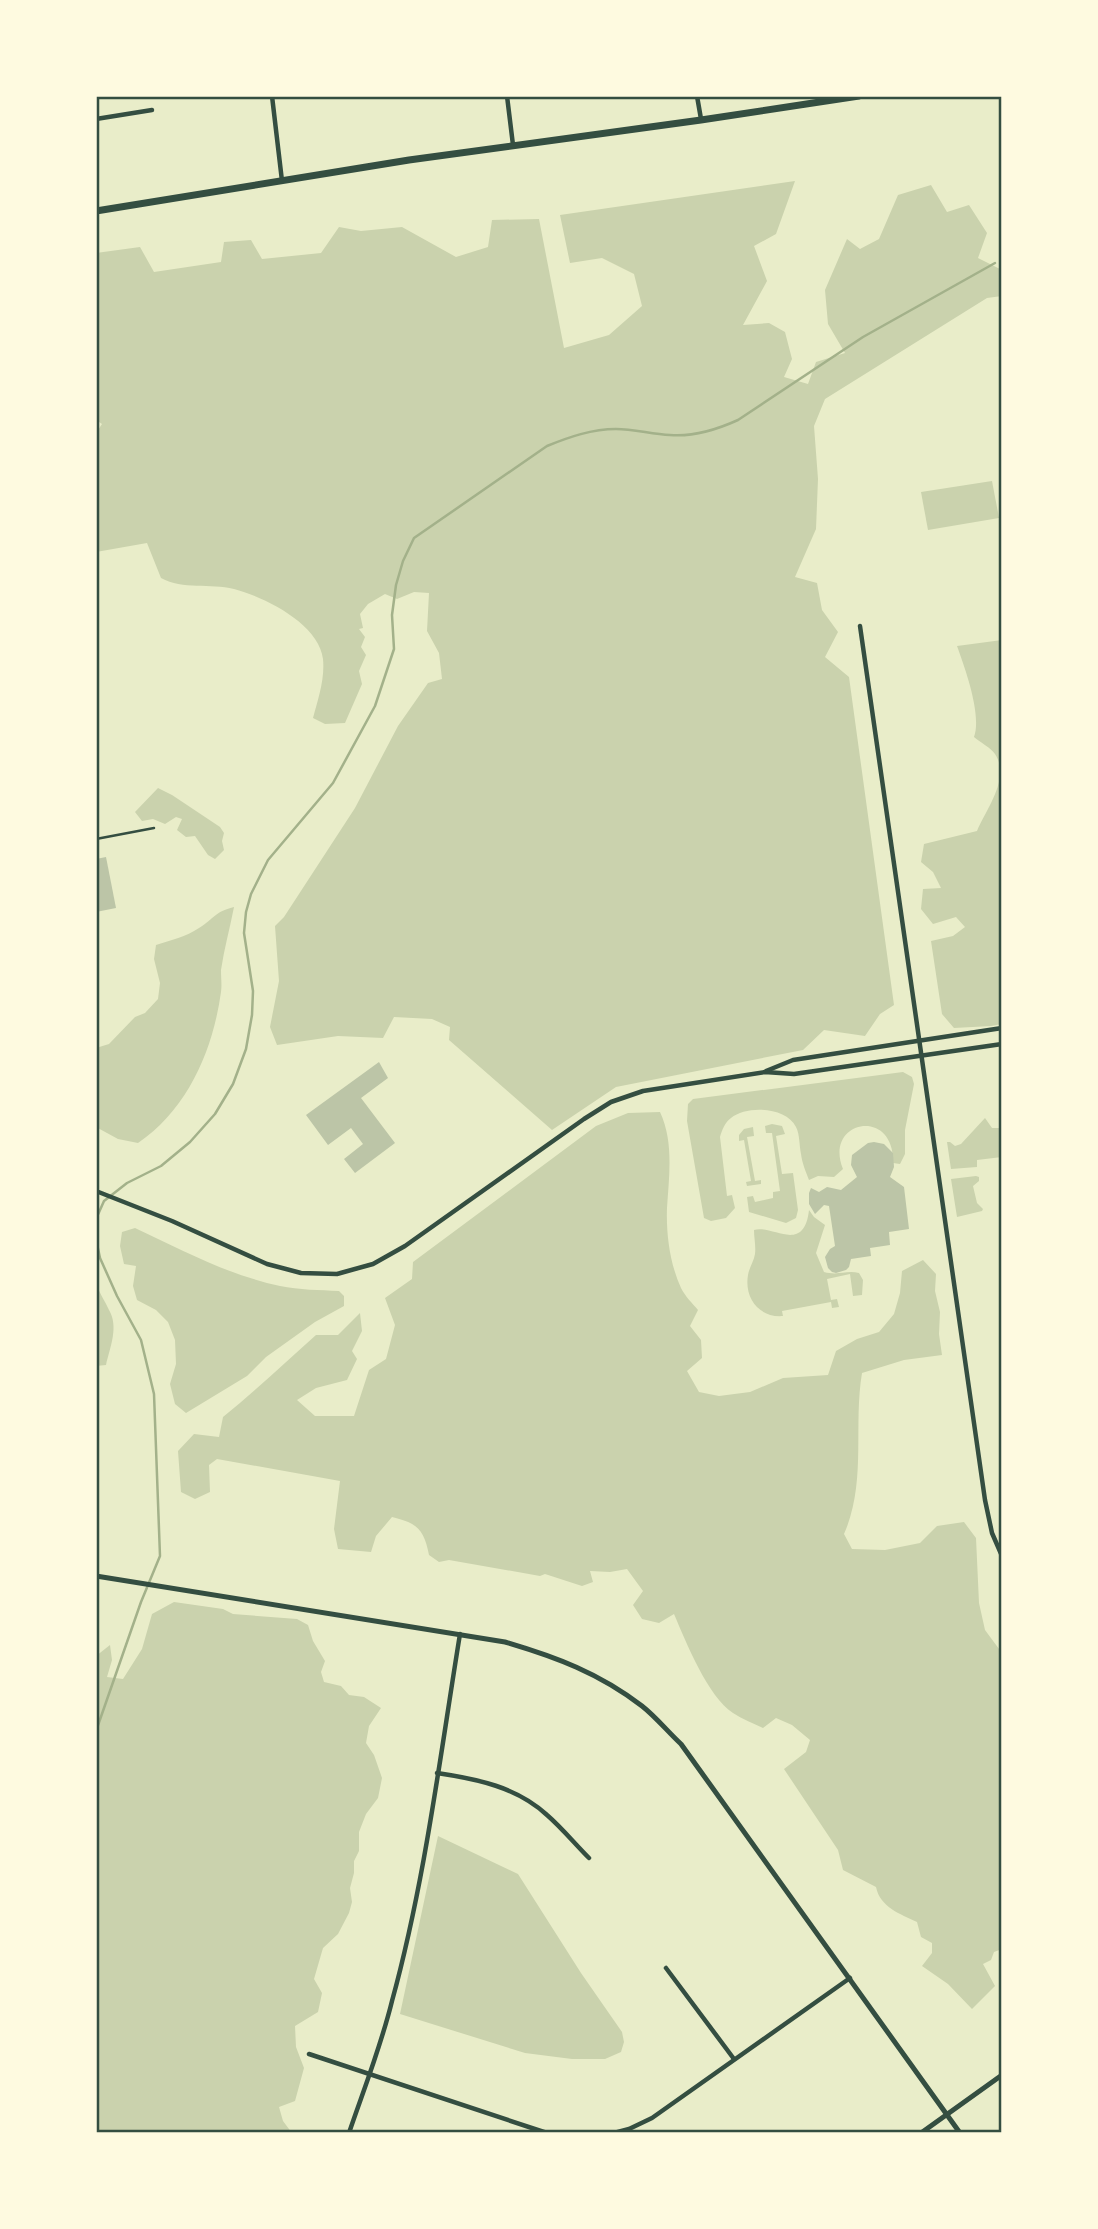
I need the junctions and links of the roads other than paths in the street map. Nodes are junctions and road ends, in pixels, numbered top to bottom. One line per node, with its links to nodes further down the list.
1 (272, 96): 9 (street)
2 (506, 96): 8 (street)
3 (697, 96): 7 (street)
4 (859, 96): 7 (highway)
5 (152, 110): 6 (street)
6 (96, 119)
7 (701, 120): 8 (highway)
8 (513, 145): 9 (highway)
9 (282, 182): 10 (highway)
10 (96, 211)
11 (860, 626): 15 (street)
12 (153, 828): 13 (street)
13 (96, 839)
14 (1002, 1028): 15 (street)
15 (920, 1041): 17 (street); 18 (street)
16 (1002, 1044): 17 (street)
17 (923, 1055): 18 (street); 20 (street)
18 (765, 1072): 19 (street)
19 (96, 1191)
20 (1002, 1556)
21 (96, 1576): 22 (street)
22 (460, 1633): 23 (street); 26 (street)
23 (437, 1773): 24 (street); 29 (street)
24 (589, 1858)
25 (666, 1968): 28 (street)
26 (851, 1978): 28 (street); 31 (street)
27 (309, 2054): 29 (street)
28 (734, 2059): 34 (street)
29 (370, 2073): 32 (street); 33 (street)
30 (1002, 2075): 31 (street)
31 (947, 2114): 35 (street); 36 (street)
32 (349, 2133)
33 (547, 2133)
34 (614, 2133)
35 (920, 2133)
36 (960, 2133)

